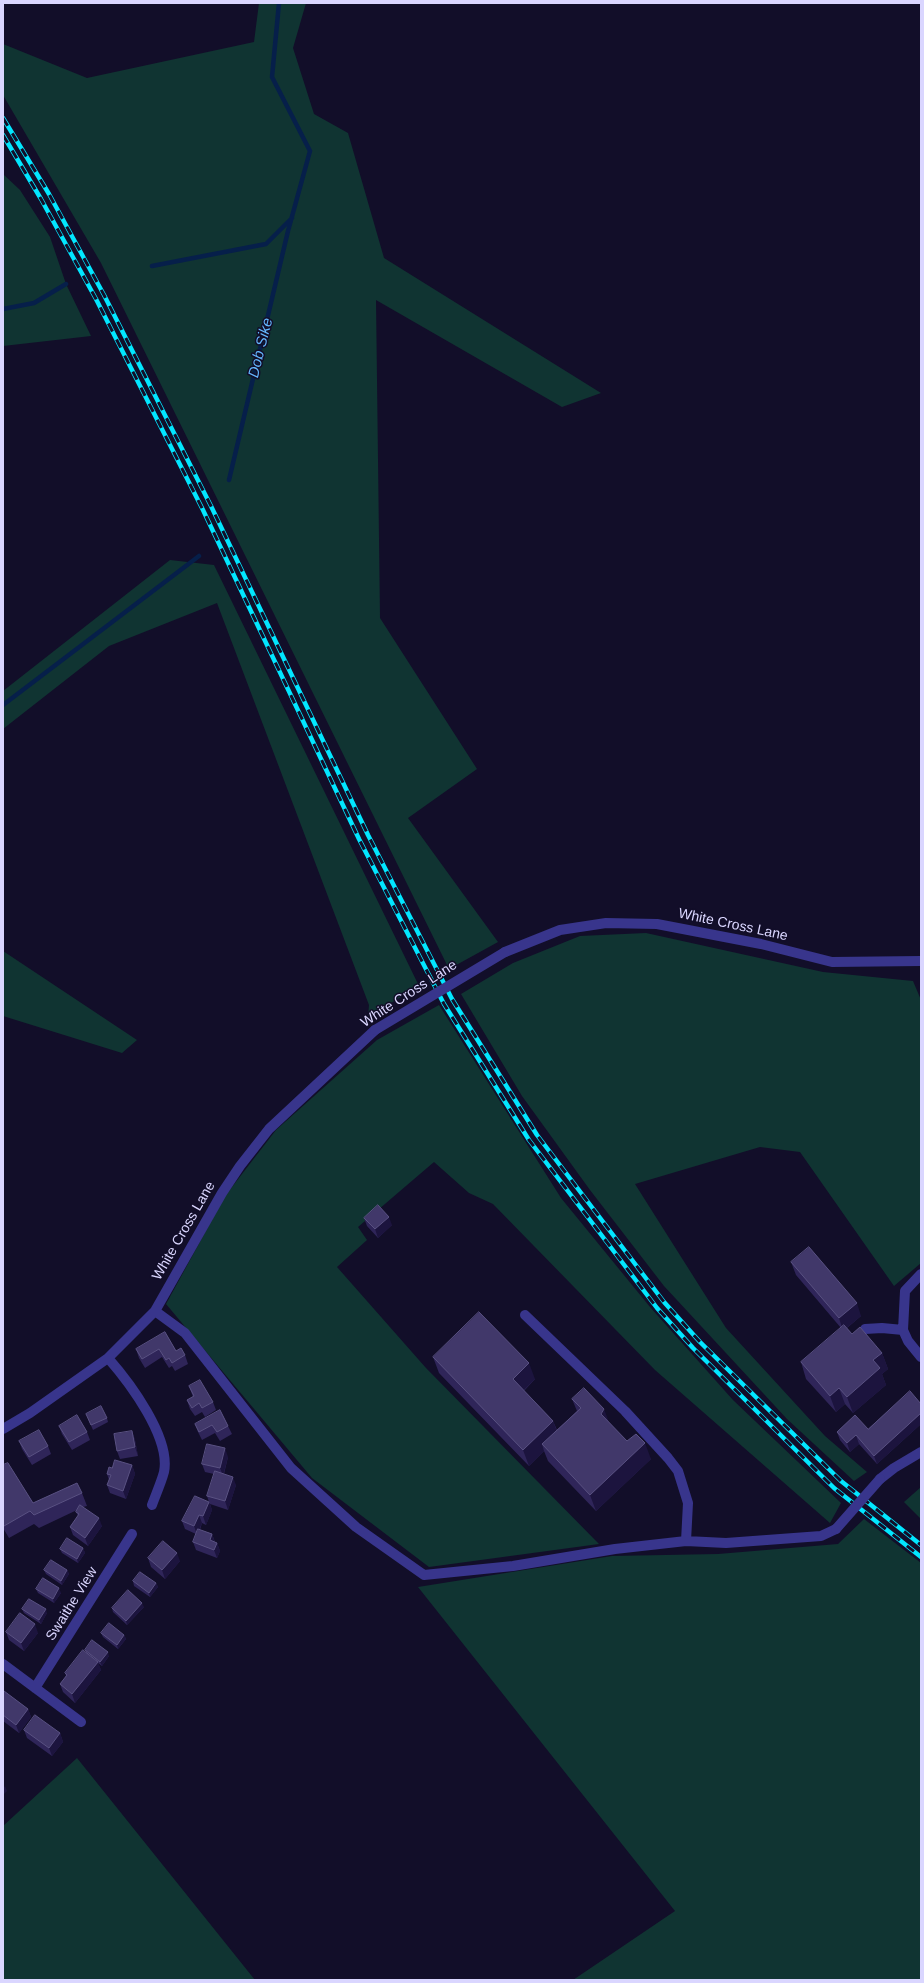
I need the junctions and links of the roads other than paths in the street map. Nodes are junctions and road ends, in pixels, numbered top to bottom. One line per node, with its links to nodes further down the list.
1 (921, 961): 3 (street, White Cross Lane, bridge)
2 (921, 1274): 6 (street)
3 (155, 1311): 8 (street, White Cross Lane); 13 (street)
4 (525, 1315): 13 (street)
5 (865, 1329): 6 (street)
6 (903, 1330): 7 (street)
7 (921, 1357)
8 (108, 1358): 9 (street, White Cross Lane); 11 (street)
9 (3, 1429)
10 (921, 1452): 13 (street, bridge)
11 (152, 1505)
12 (132, 1534): 15 (street, Swaithe View)
13 (686, 1541)
14 (3, 1664): 15 (street)
15 (35, 1688): 16 (street)
16 (81, 1722)

